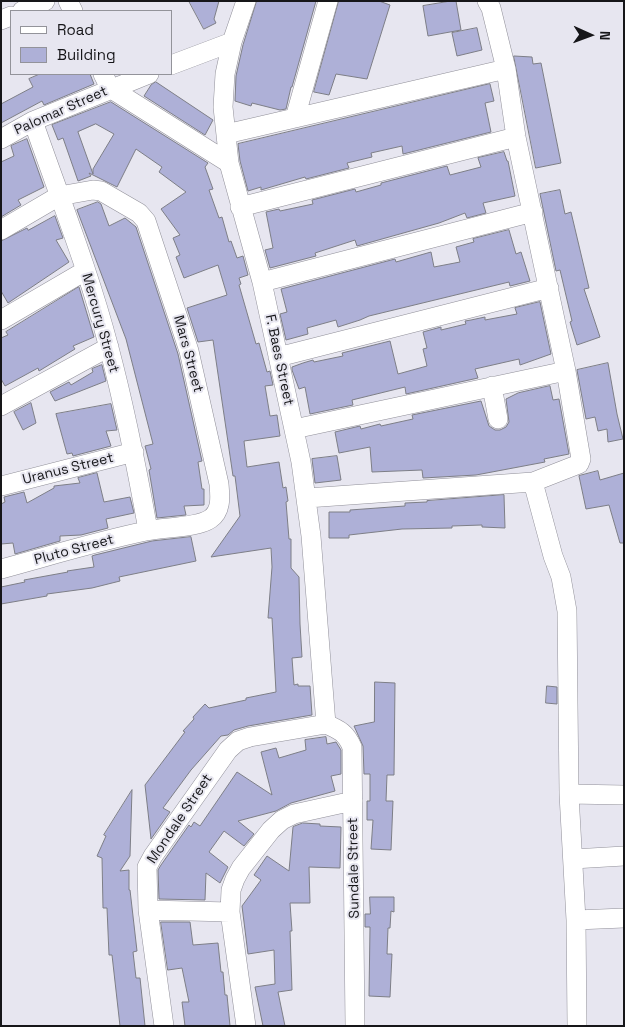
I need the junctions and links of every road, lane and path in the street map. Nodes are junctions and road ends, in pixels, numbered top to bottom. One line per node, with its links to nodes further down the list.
1 (45, 1): 5 (street)
2 (246, 1): 6 (street, F. Baes Street)
3 (328, 1): 11 (street)
4 (487, 1): 8 (street)
5 (24, 10)
6 (232, 42): 7 (street); 13 (street, F. Baes Street)
7 (172, 65)
8 (506, 69): 11 (street); 14 (street)
9 (143, 75): 10 (street, Palomar Street)
10 (107, 81): 12 (street, Palomar Street); 16 (street)
11 (294, 118): 13 (street)
12 (33, 120): 15 (street, Palomar Street); 17 (street, Mercury Street)
13 (226, 134): 16 (street, F. Baes Street)
14 (516, 137): 18 (street); 19 (street)
15 (1, 139)
16 (229, 163): 18 (street, F. Baes Street)
17 (59, 196): 20 (street); 21 (street, Mercury Street); 36 (street, Mars Street)
18 (240, 207): 22 (street, F. Baes Street)
19 (533, 212): 22 (street); 23 (street)
20 (1, 230)
21 (86, 271): 24 (street); 25 (street, Mercury Street)
22 (262, 282): 26 (street, F. Baes Street)
23 (550, 288): 26 (street); 27 (street)
24 (1, 320)
25 (109, 347): 29 (street); 32 (street, Mercury Street)
26 (278, 357): 31 (street, F. Baes Street)
27 (566, 371): 28 (street); 33 (street)
28 (492, 386): 30 (street); 31 (street)
29 (1, 406)
30 (498, 419)
31 (294, 429): 35 (street, F. Baes Street)
32 (134, 452): 34 (street, Uranus Street); 36 (street, Mercury Street)
33 (533, 482): 35 (street); 39 (street)
34 (1, 486)
35 (307, 498): 38 (street, F. Baes Street)
36 (148, 530): 37 (street, Pluto Street)
37 (1, 569)
38 (326, 724): 41 (street, Sundale Street); 44 (street, Mondale Street)
39 (569, 794): 40 (street); 43 (street)
40 (624, 795)
41 (353, 801): 45 (street); 50 (street, Sundale Street)
42 (624, 856): 43 (street)
43 (573, 859): 47 (street)
44 (148, 910): 45 (street); 48 (street, Mondale Street)
45 (230, 912): 49 (street)
46 (624, 918): 47 (street)
47 (576, 920): 51 (street)
48 (164, 1026)
49 (246, 1026)
50 (355, 1026)
51 (577, 1026)

